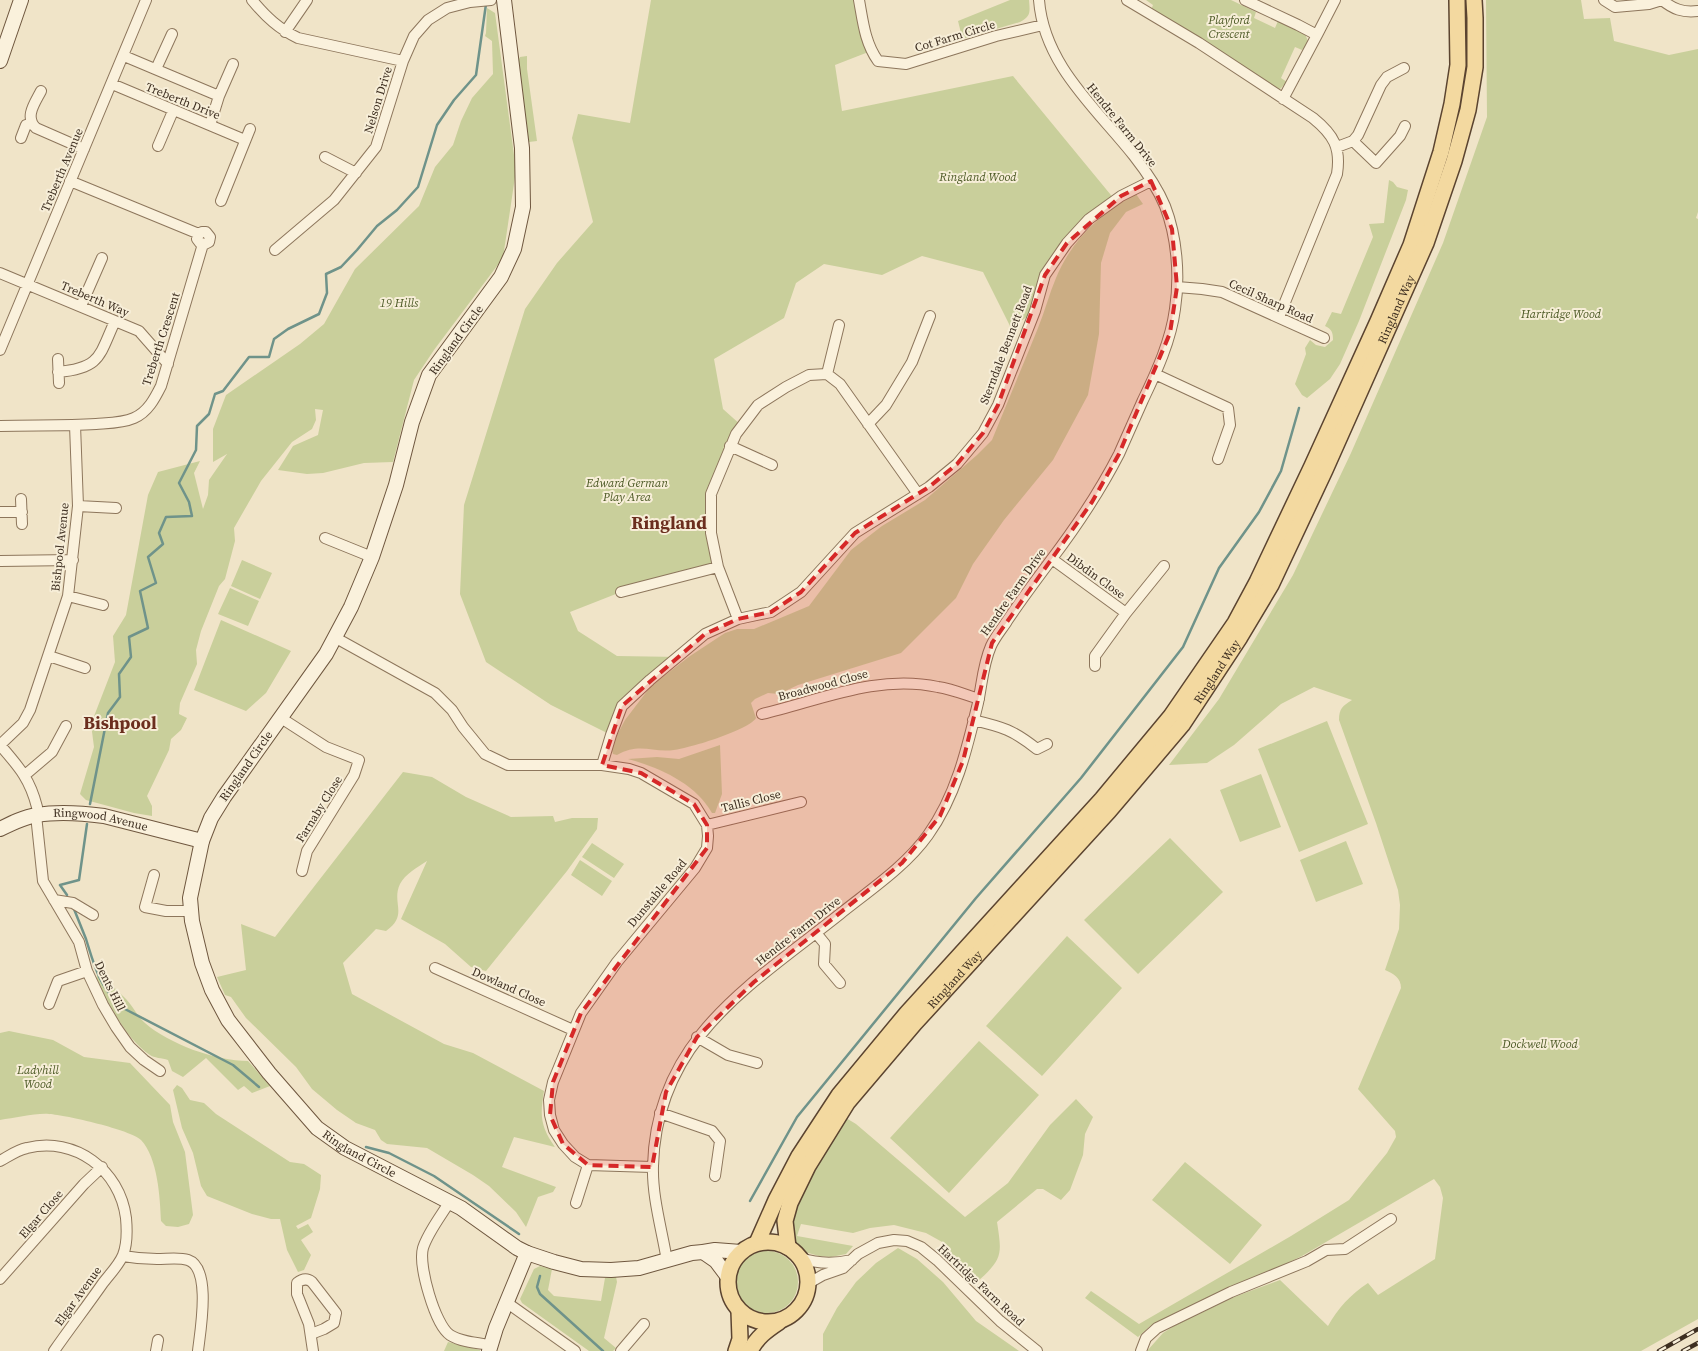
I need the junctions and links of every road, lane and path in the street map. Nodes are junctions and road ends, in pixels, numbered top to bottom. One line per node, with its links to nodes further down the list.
1 (21, 0): 23 (street)
2 (146, 0): 21 (street, Treberth Avenue)
3 (252, 0): 18 (street)
4 (307, 0): 18 (street)
5 (492, 0): 22 (street, Nelson Drive)
6 (504, 0): 79 (street, Ringland Circle)
7 (859, 0): 17 (street, Cot Farm Circle)
8 (1039, 0): 17 (street, Hendre Farm Drive)
9 (1127, 0): 30 (street)
10 (1245, 0): 20 (street)
11 (1335, 0): 20 (street)
12 (1457, 0): 131 (main road, Ringland Way)
13 (1474, 0): 132 (main road, Ringland Way)
14 (1604, 0): 15 (street)
15 (1662, 0): 16 (street)
16 (1698, 11)
17 (1043, 25): 45 (street, Hendre Farm Drive)
18 (285, 32): 22 (street)
19 (172, 34): 26 (street)
20 (1317, 35): 30 (street)
21 (124, 56): 26 (street); 27 (street, Treberth Avenue)
22 (403, 61): 43 (street, Nelson Drive)
23 (0, 62)
24 (233, 64): 29 (street)
25 (1404, 68): 38 (street)
26 (156, 69): 29 (street)
27 (112, 84): 31 (street, Treberth Drive); 41 (street, Treberth Avenue)
28 (41, 91): 32 (street)
29 (219, 96): 33 (street)
30 (1283, 99): 40 (street)
31 (173, 111): 33 (street, Treberth Drive); 39 (street)
32 (32, 124): 36 (street); 41 (street)
33 (210, 125): 37 (street, Treberth Drive)
34 (1405, 126): 38 (street)
35 (250, 129): 37 (street)
36 (21, 138)
37 (245, 140): 46 (street)
38 (1353, 141): 40 (street)
39 (158, 146)
40 (1336, 147): 54 (street)
41 (84, 149): 44 (street, Treberth Avenue)
42 (325, 157): 43 (street)
43 (356, 173): 47 (street, Nelson Drive)
44 (70, 181): 50 (street, Treberth Avenue); 60 (street, Treberth Crescent)
45 (1151, 181): 51 (street, Hendre Farm Drive); 71 (street, Sterndale Bennett Road)
46 (221, 202)
47 (275, 250)
48 (102, 258): 52 (street)
49 (0, 274): 50 (street, Treberth Way)
50 (28, 284): 52 (street, Treberth Way); 58 (street, Treberth Avenue)
51 (1177, 287): 54 (street, Cecil Sharp Road); 63 (street, Hendre Farm Drive)
52 (81, 306): 55 (street, Treberth Way)
53 (930, 316): 65 (street)
54 (1279, 317): 57 (street, Cecil Sharp Road)
55 (115, 321): 60 (street, Treberth Way); 61 (street)
56 (839, 325): 62 (street)
57 (1324, 338)
58 (0, 350)
59 (58, 359): 61 (street)
60 (168, 364): 66 (street, Treberth Crescent)
61 (58, 372): 64 (street)
62 (828, 374): 65 (street); 68 (street)
63 (1155, 374): 69 (street); 80 (street, Hendre Farm Drive)
64 (58, 383)
65 (868, 424): 71 (street)
66 (75, 425): 67 (street, Treberth Crescent); 73 (street, Bishpool Avenue)
67 (0, 426)
68 (730, 446): 70 (street); 84 (street)
69 (1218, 459)
70 (772, 465)
71 (918, 494): 89 (street, Sterndale Bennett Road)
72 (21, 499): 76 (street)
73 (78, 506): 74 (street); 81 (street, Bishpool Avenue)
74 (116, 508)
75 (0, 512): 76 (street)
76 (22, 512): 77 (street)
77 (22, 524)
78 (325, 538): 79 (street)
79 (372, 556): 90 (street, Ringland Circle)
80 (1052, 559): 88 (street, Dibdin Close); 94 (street, Hendre Farm Drive)
81 (73, 560): 82 (street); 86 (street, Bishpool Avenue)
82 (0, 561)
83 (1164, 566): 88 (street, Dibdin Close)
84 (718, 567): 85 (street); 89 (street)
85 (621, 592)
86 (68, 596): 87 (street); 91 (street, Bishpool Avenue)
87 (104, 605)
88 (1126, 613): 92 (street, Dibdin Close)
89 (738, 619): 101 (street, Sterndale Bennett Road)
90 (336, 638): 96 (street, Ringland Circle); 101 (street)
91 (49, 656): 93 (street); 100 (street, Bishpool Avenue)
92 (1095, 666)
93 (86, 668)
94 (979, 699): 95 (street, Broadwood Close); 97 (street, Hendre Farm Drive)
95 (762, 714)
96 (281, 718): 107 (street, Ringland Circle); 108 (street, Farnaby Close)
97 (973, 720): 99 (street); 113 (street, Hendre Farm Drive)
98 (66, 726): 102 (street)
99 (1047, 744)
100 (0, 745): 102 (street, Dents Hill)
101 (602, 765): 105 (street)
102 (25, 774): 104 (street, Dents Hill)
103 (802, 802): 105 (street, Tallis Close)
104 (36, 811): 106 (street, Ringwood Avenue); 107 (street, Ringwood Avenue); 110 (street, Dents Hill)
105 (707, 825): 118 (street, Dunstable Road)
106 (0, 829)
107 (202, 841): 111 (street, Ringland Circle)
108 (302, 871)
109 (154, 875): 111 (street)
110 (54, 900): 112 (street); 115 (street, Dents Hill)
111 (191, 911): 128 (street, Ringland Circle)
112 (93, 915)
113 (816, 933): 116 (street); 119 (street, Hendre Farm Drive)
114 (435, 968): 118 (street, Dowland Close)
115 (87, 971): 117 (street); 121 (street, Dents Hill)
116 (840, 982)
117 (50, 1004)
118 (573, 1030): 124 (street, Dunstable Road)
119 (698, 1037): 120 (street); 122 (street, Hendre Farm Drive)
120 (757, 1063)
121 (160, 1071)
122 (660, 1114): 125 (street, Hendre Farm Drive); 127 (street)
123 (0, 1161): 126 (street)
124 (588, 1164): 125 (street); 129 (street)
125 (652, 1167): 139 (street, Hendre Farm Drive)
126 (102, 1168): 136 (street); 141 (street, Elgar Close)
127 (715, 1176)
128 (450, 1201): 135 (street, Ringland Circle); 149 (street)
129 (576, 1203)
130 (1391, 1219): 159 (street)
131 (757, 1243): 132 (main road); 134 (main road)
132 (788, 1247): 137 (main road)
133 (703, 1252): 134 (street, Ringland Circle); 139 (street, Ringland Circle); 140 (street)
134 (741, 1252): 140 (main road)
135 (528, 1253): 139 (street, Ringland Circle); 143 (street)
136 (123, 1256): 150 (street, Elgar Avenue); 152 (street)
137 (801, 1258): 138 (street, Hartridge Farm Road); 142 (main road)
138 (852, 1260): 142 (street, Hartridge Farm Road); 158 (street, Hartridge Farm Road)
139 (667, 1261)
140 (728, 1277): 144 (main road)
141 (0, 1279)
142 (809, 1283): 145 (main road)
143 (506, 1302): 149 (street); 154 (street)
144 (739, 1311): 145 (main road); 156 (main road)
145 (783, 1320): 157 (main road)
146 (644, 1324): 155 (street)
147 (311, 1334): 147 (street); 153 (street)
148 (158, 1340): 151 (street)
149 (490, 1348)
150 (54, 1351)
151 (156, 1351)
152 (198, 1351)
153 (313, 1351)
154 (575, 1351)
155 (621, 1351)
156 (736, 1351)
157 (750, 1351)
158 (1037, 1351)
159 (1141, 1351)

